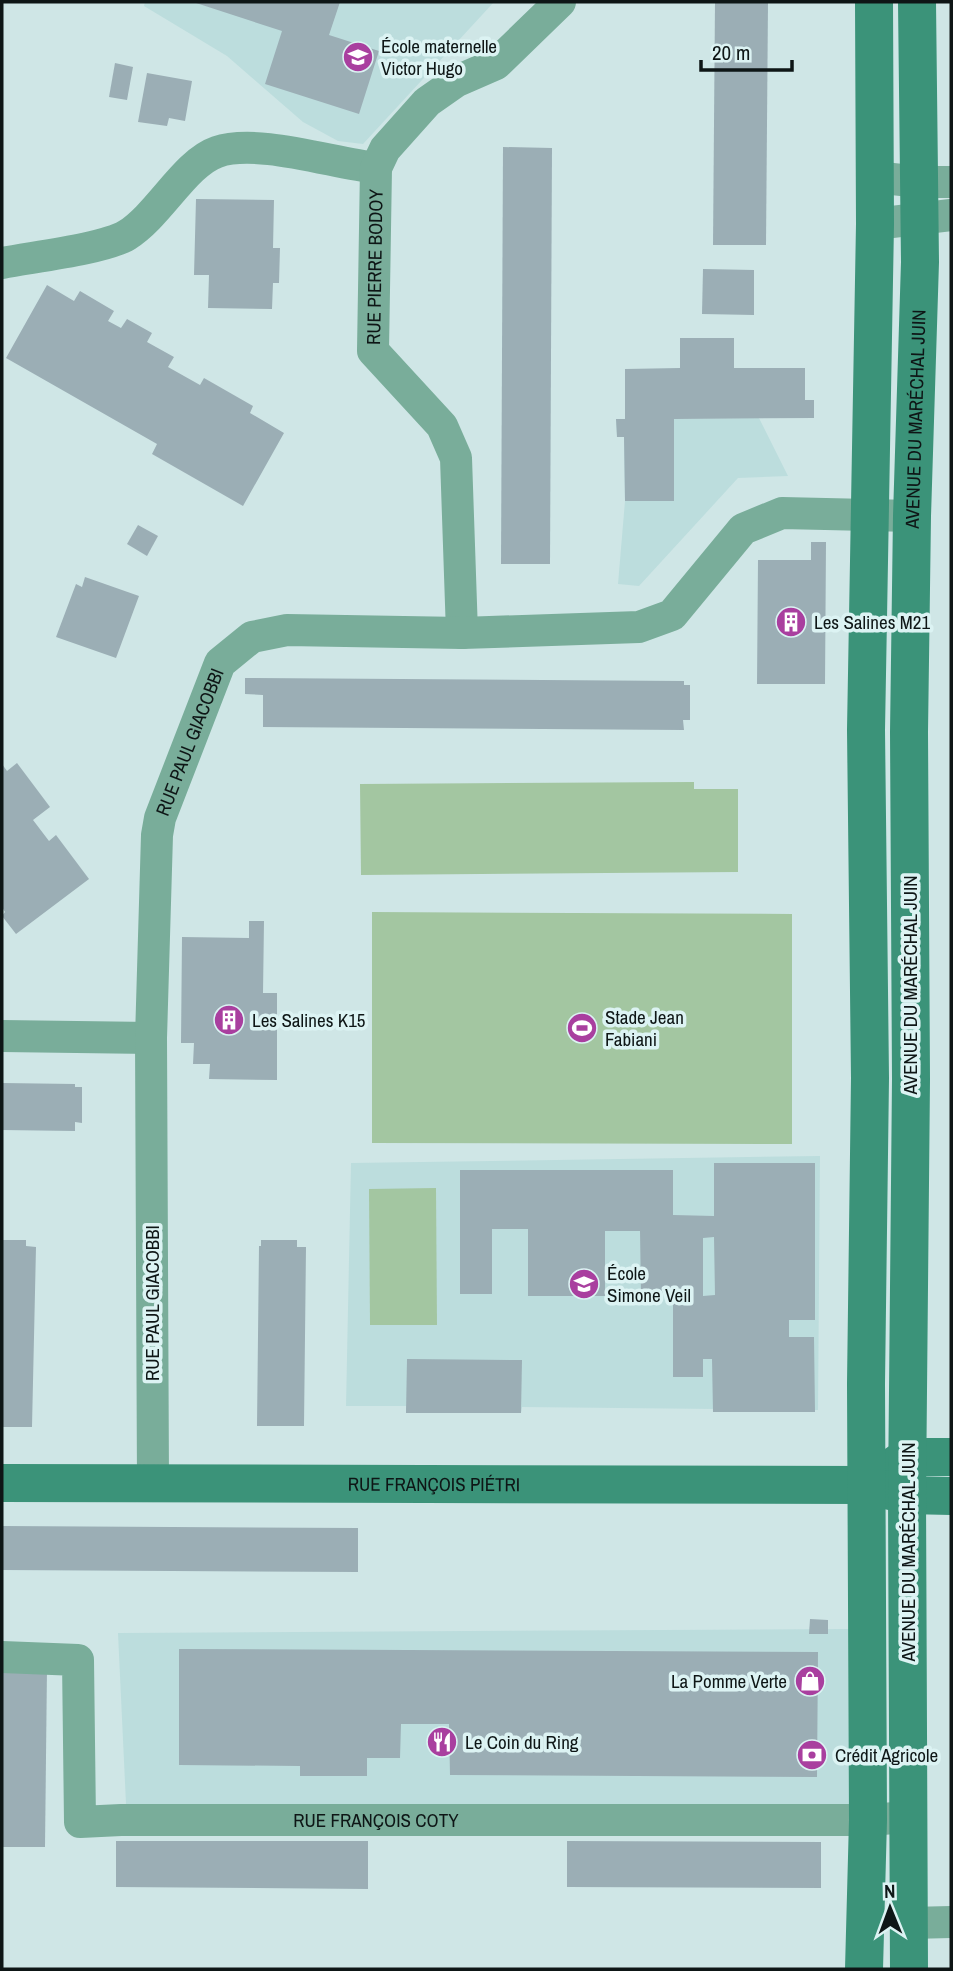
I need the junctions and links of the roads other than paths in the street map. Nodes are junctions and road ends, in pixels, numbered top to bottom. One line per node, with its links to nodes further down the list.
1 (560, 2): 4 (street, RUE PIERRE BODOY)
2 (874, 2): 5 (main road, AVENUE DU MARÉCHAL JUIN)
3 (916, 2): 6 (main road, AVENUE DU MARÉCHAL JUIN)
4 (376, 169): 9 (street); 12 (street, RUE PIERRE BODOY)
5 (874, 177): 6 (street); 8 (main road, AVENUE DU MARÉCHAL JUIN)
6 (936, 182): 7 (main road, AVENUE DU MARÉCHAL JUIN)
7 (935, 218): 8 (street); 11 (main road, AVENUE DU MARÉCHAL JUIN)
8 (875, 224): 10 (main road, AVENUE DU MARÉCHAL JUIN)
9 (2, 263)
10 (869, 515): 11 (street, RUE PAUL GIACOBBI); 12 (street, RUE PAUL GIACOBBI); 19 (main road, AVENUE DU MARÉCHAL JUIN)
11 (912, 516): 15 (main road, AVENUE DU MARÉCHAL JUIN)
12 (462, 633): 14 (street, RUE PAUL GIACOBBI)
13 (2, 1036): 14 (street)
14 (151, 1038): 18 (street, RUE PAUL GIACOBBI)
15 (908, 1457): 16 (main road); 19 (main road); 20 (main road, AVENUE DU MARÉCHAL JUIN)
16 (951, 1457)
17 (2, 1482): 18 (main road, RUE FRANÇOIS PIÉTRI)
18 (153, 1483): 19 (main road, RUE FRANÇOIS PIÉTRI)
19 (866, 1485): 20 (main road, RUE FRANÇOIS PIÉTRI); 24 (main road, AVENUE DU MARÉCHAL JUIN)
20 (907, 1495): 21 (main road, RUE FRANÇOIS PIÉTRI); 23 (main road, AVENUE DU MARÉCHAL JUIN)
21 (951, 1496)
22 (2, 1657): 24 (street, RUE FRANÇOIS COTY)
23 (909, 1817): 24 (street, RUE FRANÇOIS COTY); 26 (main road, AVENUE DU MARÉCHAL JUIN)
24 (868, 1820): 27 (main road, AVENUE DU MARÉCHAL JUIN)
25 (951, 1922): 26 (street)
26 (909, 1923): 28 (main road, AVENUE DU MARÉCHAL JUIN)
27 (864, 1969)
28 (909, 1969)

